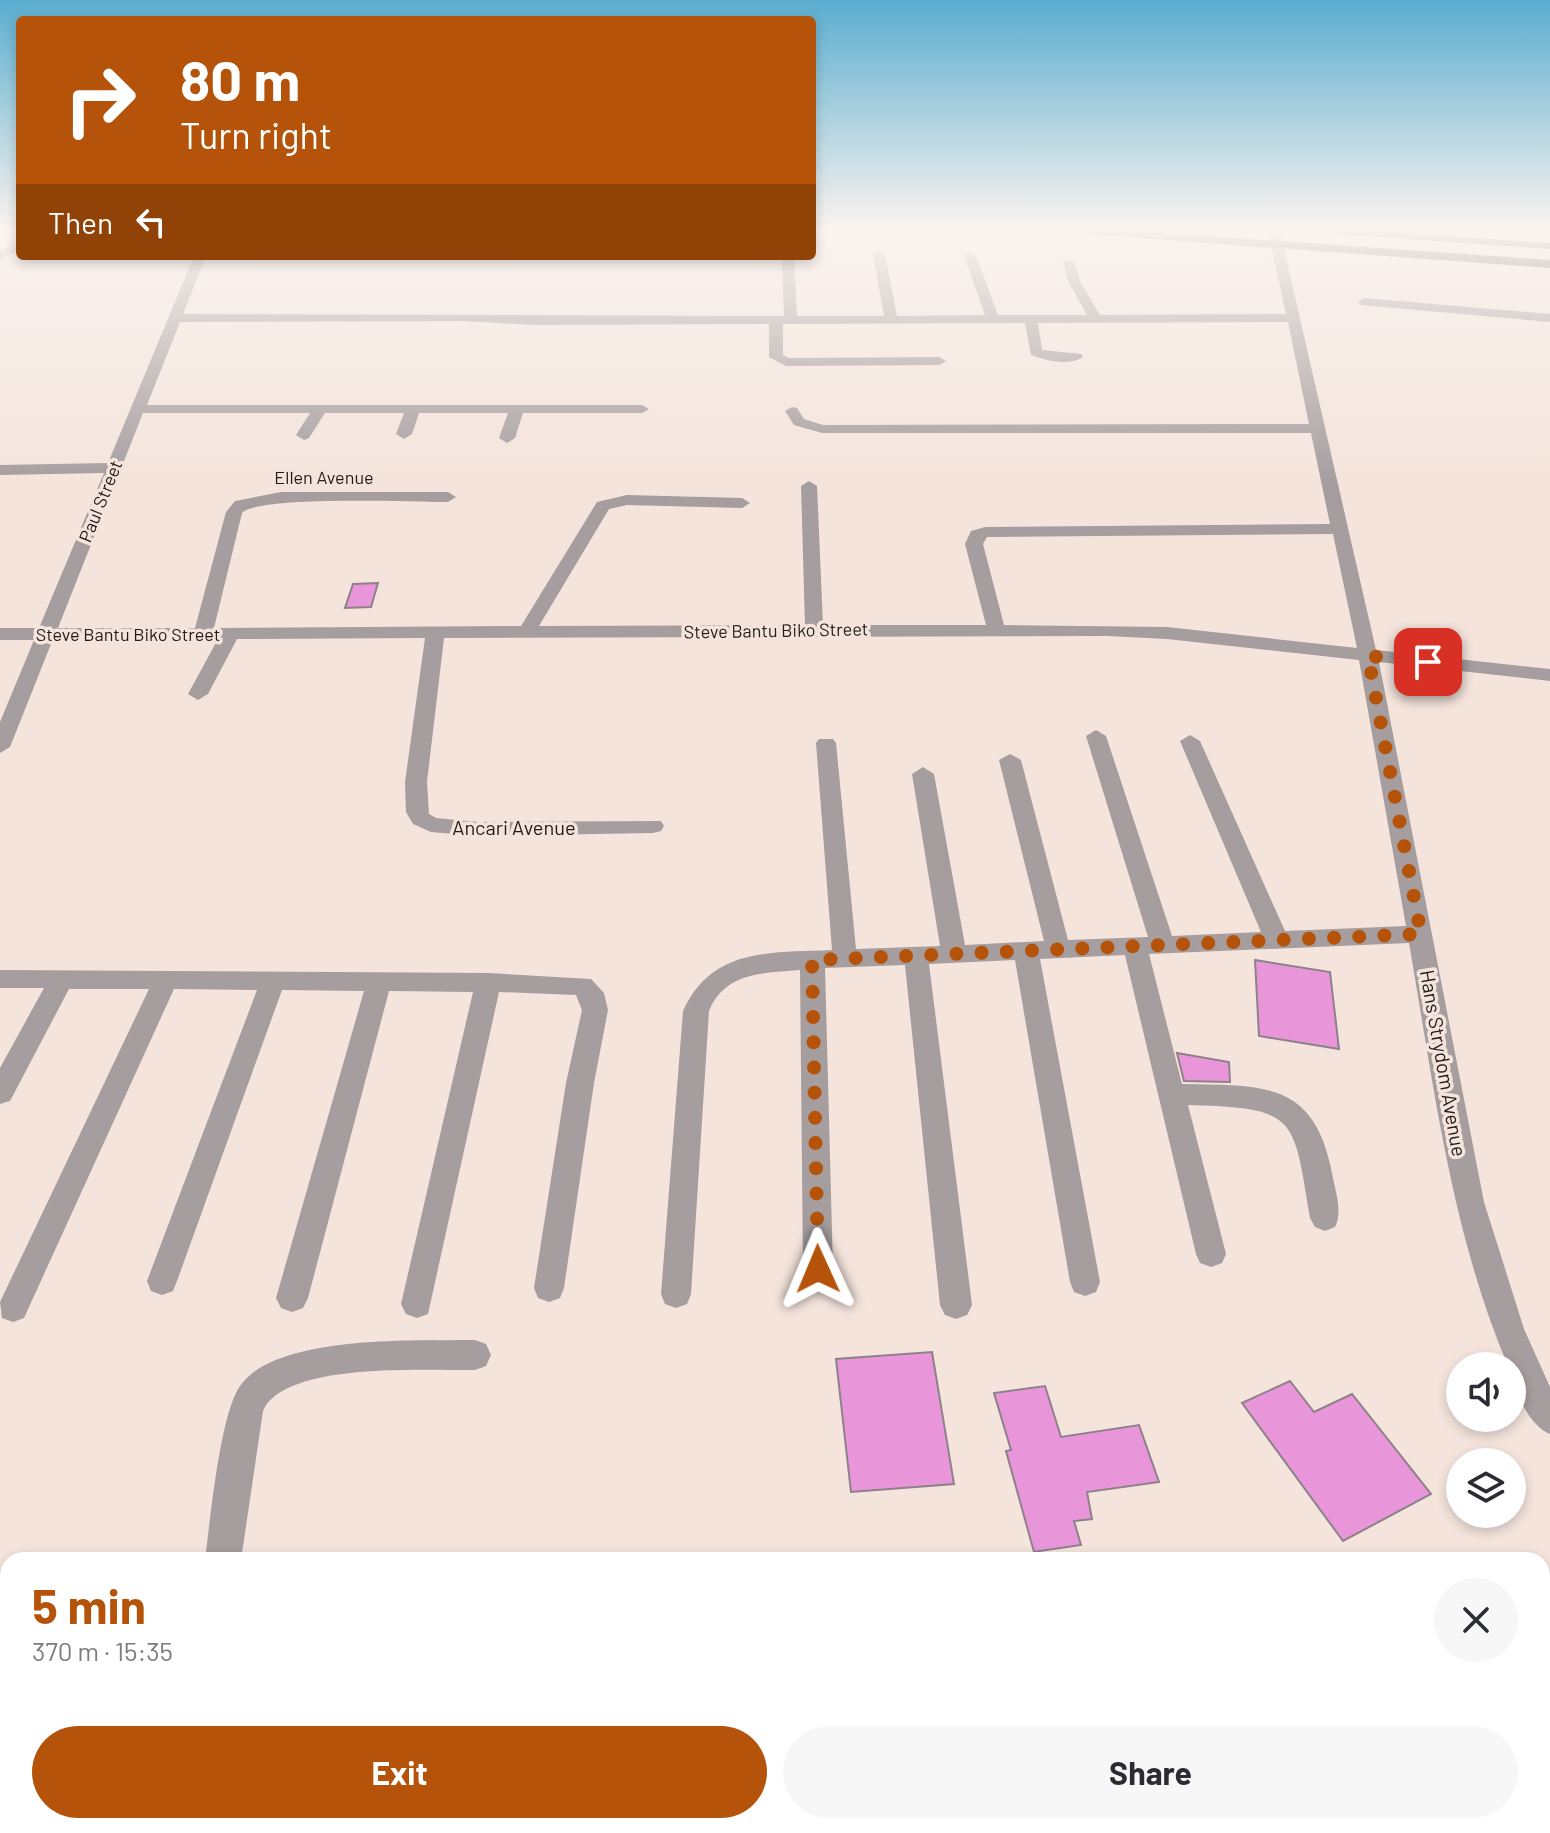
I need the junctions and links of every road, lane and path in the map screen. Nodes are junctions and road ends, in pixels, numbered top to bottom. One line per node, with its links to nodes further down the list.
1 (177, 313): 9 (street, Paul Street)
2 (791, 313): 15 (street)
3 (890, 313): 11 (street)
4 (991, 313): 12 (street)
5 (1092, 313): 8 (street)
6 (1291, 313): 10 (street, Hans Strydom Avenue)
7 (1464, 313): 16 (street)
8 (1095, 317): 10 (street); 13 (street)
9 (175, 318): 14 (street); 19 (street, Paul Street)
10 (1292, 318): 26 (street, Hans Strydom Avenue)
11 (891, 319): 12 (street); 15 (street)
12 (993, 319): 13 (street)
13 (1031, 319): 17 (street)
14 (776, 320): 15 (street); 18 (street)
15 (791, 320)
16 (1544, 321)
17 (1076, 357)
18 (939, 361)
19 (136, 409): 20 (street); 31 (street, Paul Street)
20 (320, 409): 21 (street); 29 (street)
21 (413, 409): 22 (street); 28 (street)
22 (517, 409): 23 (street); 30 (street)
23 (612, 409): 24 (street); 27 (street)
24 (642, 409)
25 (792, 411): 26 (street)
26 (1319, 428): 36 (street, Hans Strydom Avenue)
27 (614, 429)
28 (404, 434)
29 (304, 435)
30 (507, 438)
31 (113, 468): 32 (street); 41 (street, Paul Street)
32 (0, 470)
33 (809, 486): 38 (street)
34 (448, 497): 42 (street, Ellen Avenue)
35 (742, 503): 39 (street)
36 (1338, 529): 37 (street); 45 (street, Hans Strydom Avenue)
37 (996, 628): 38 (street, Steve Bantu Biko Street); 45 (street, Steve Bantu Biko Street)
38 (814, 629): 39 (street, Steve Bantu Biko Street)
39 (526, 633): 44 (street, Steve Bantu Biko Street)
40 (0, 634): 41 (street, Steve Bantu Biko Street)
41 (46, 634): 42 (street, Steve Bantu Biko Street); 51 (street, Paul Street)
42 (203, 634): 43 (street, Steve Bantu Biko Street)
43 (230, 634): 44 (street, Steve Bantu Biko Street); 47 (street)
44 (435, 634): 54 (street, Ancari Avenue)
45 (1368, 656): 46 (street, Steve Bantu Biko Street); 55 (street, Hans Strydom Avenue)
46 (1550, 675)
47 (198, 694)
48 (1096, 736): 57 (street)
49 (1190, 741): 56 (street)
50 (826, 743): 63 (street)
51 (0, 747)
52 (1010, 760): 59 (street)
53 (923, 774): 61 (street)
54 (653, 826)
55 (1421, 934): 56 (street); 85 (street, Hans Strydom Avenue)
56 (1277, 940): 57 (street)
57 (1163, 945): 58 (street)
58 (1135, 946): 59 (street); 72 (street)
59 (1058, 950): 60 (street)
60 (1026, 951): 61 (street); 77 (street)
61 (954, 954): 62 (street)
62 (916, 956): 63 (street); 82 (street)
63 (845, 959): 64 (street)
64 (812, 960): 75 (street); 79 (street)
65 (0, 979): 66 (street)
66 (62, 979): 67 (street); 71 (street)
67 (166, 980): 68 (street); 83 (street)
68 (273, 981): 69 (street); 76 (street)
69 (379, 981): 70 (street); 80 (street)
70 (488, 982): 78 (street); 81 (street)
71 (0, 1093)
72 (1172, 1094): 73 (street); 74 (street)
73 (1325, 1218)
74 (1211, 1254)
75 (818, 1269)
76 (162, 1281)
77 (1085, 1282)
78 (549, 1288)
79 (676, 1294)
80 (292, 1298)
81 (417, 1304)
82 (956, 1305)
83 (13, 1308)
84 (475, 1355): 86 (street)
85 (1550, 1418)
86 (224, 1552)

